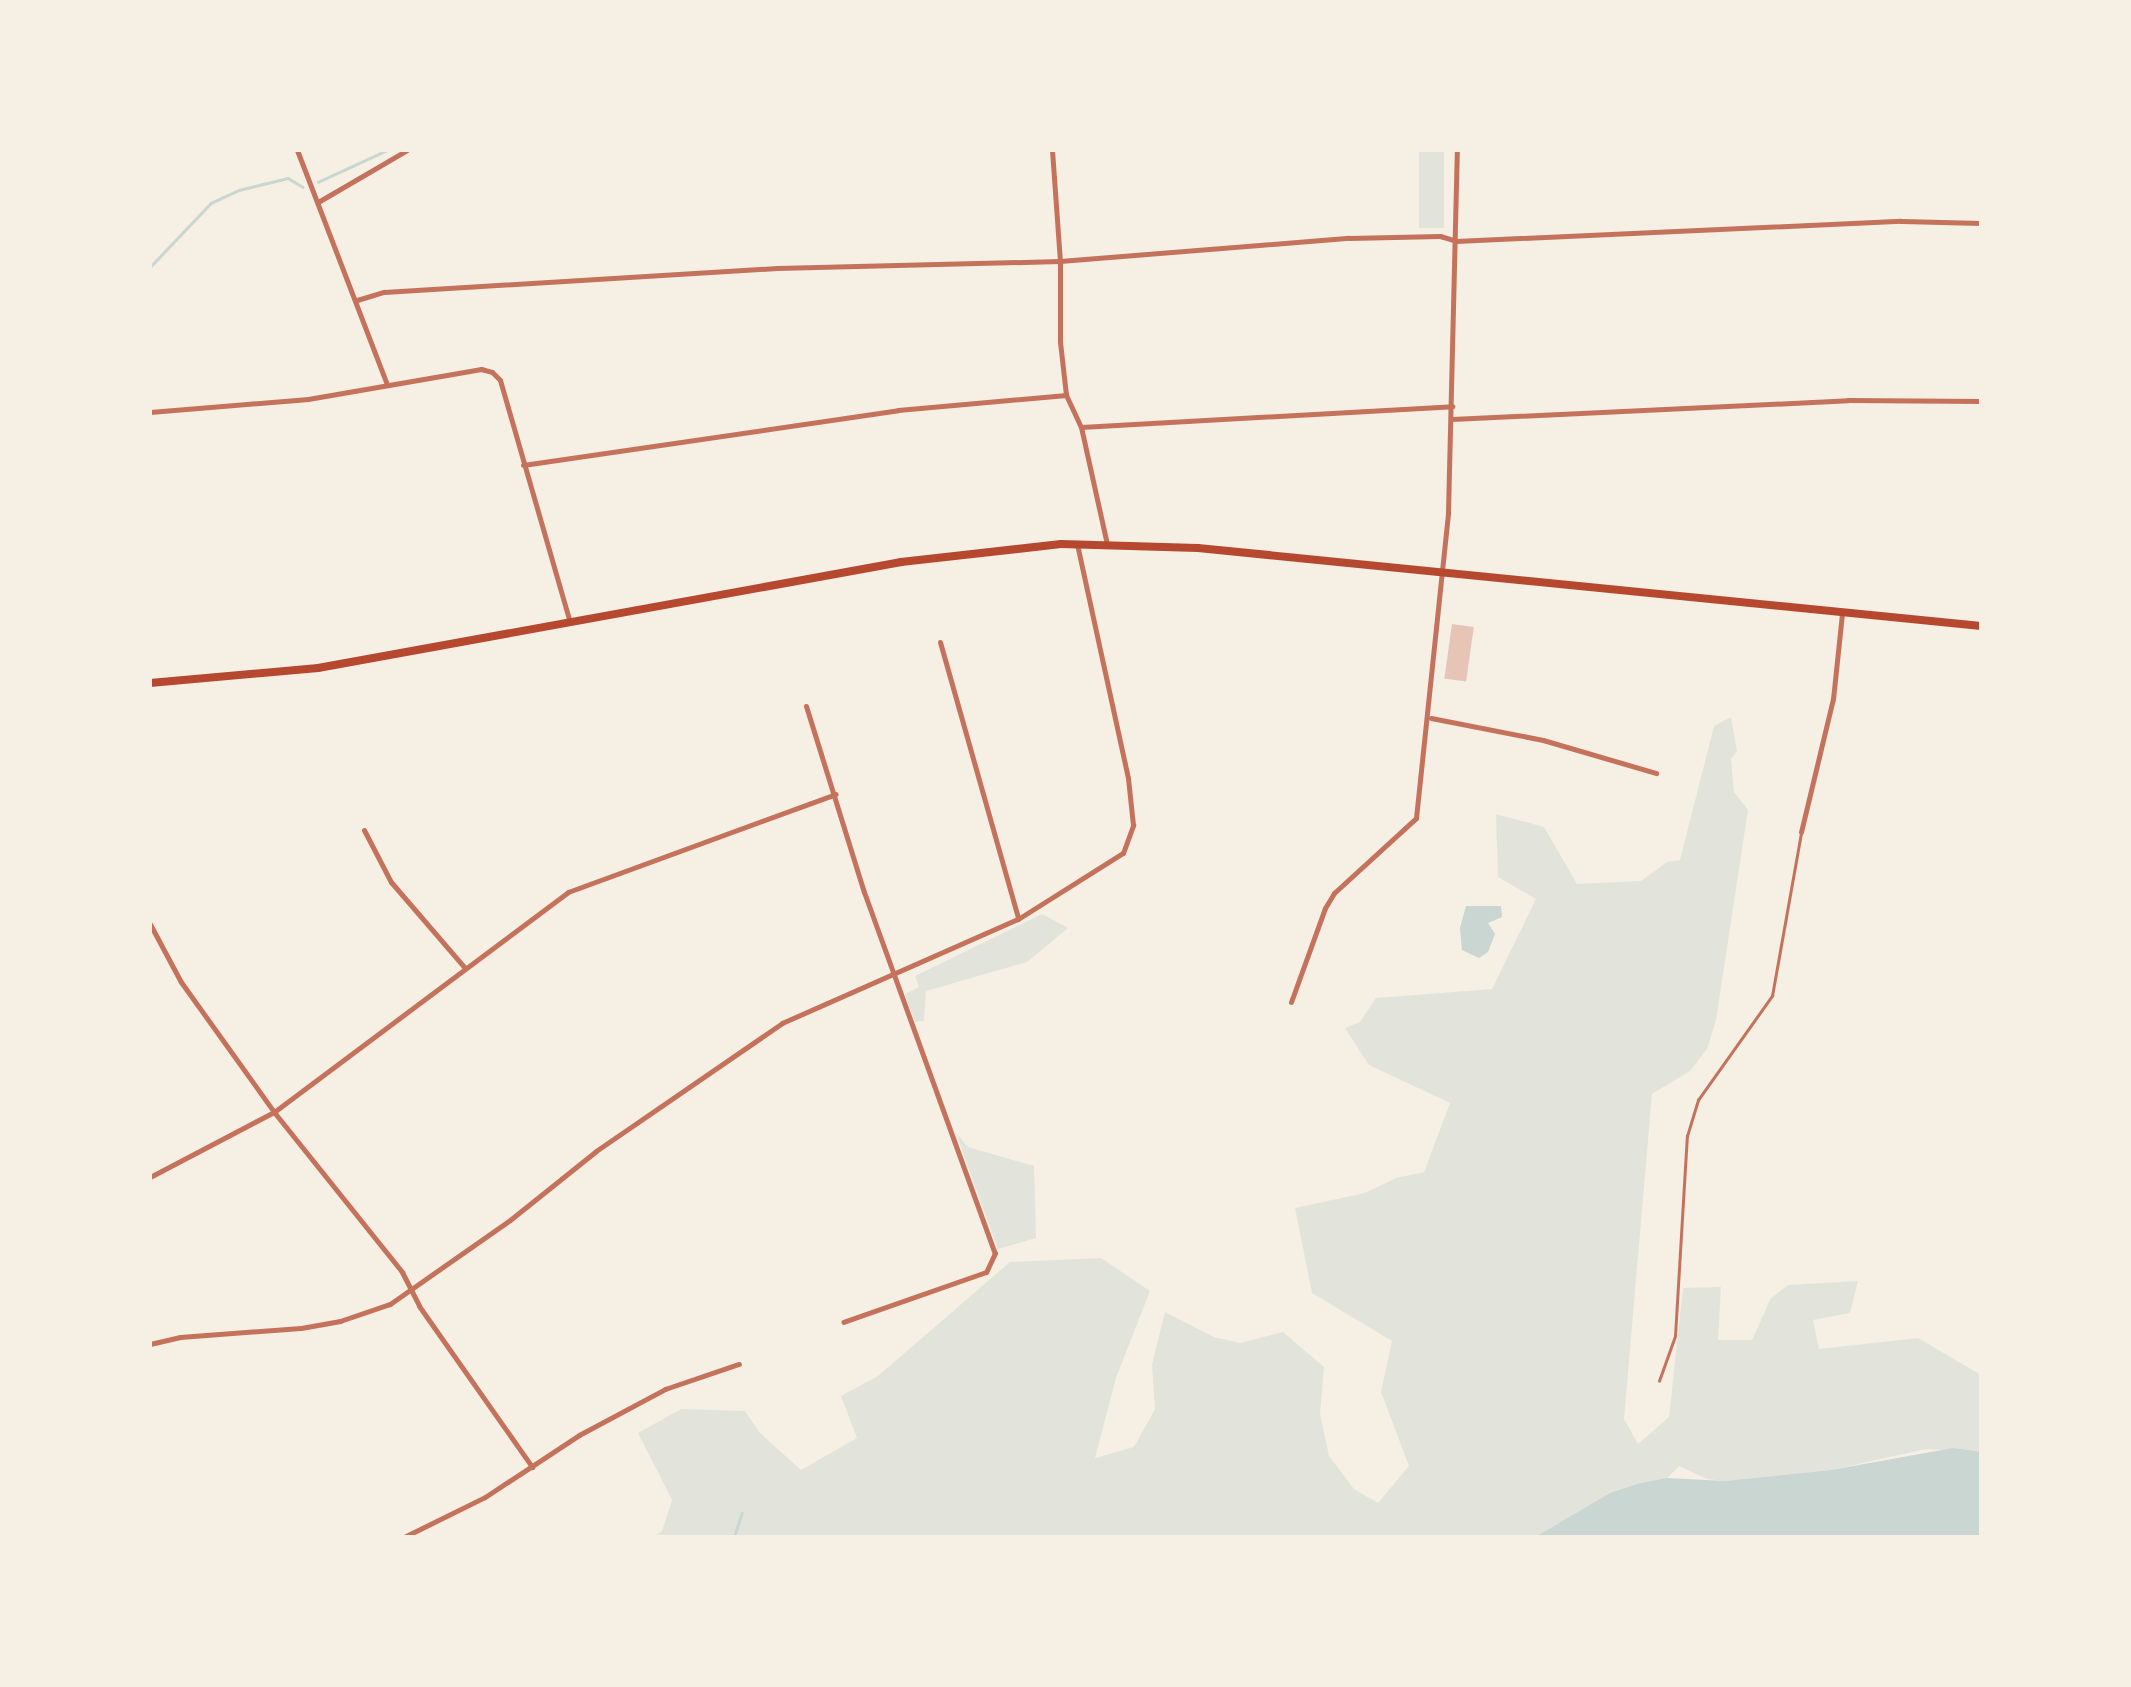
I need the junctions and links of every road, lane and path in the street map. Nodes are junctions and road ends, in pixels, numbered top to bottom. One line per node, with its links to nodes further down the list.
1 (297, 150): 5 (street)
2 (408, 150): 5 (street)
3 (1052, 150): 8 (street)
4 (1457, 150): 7 (street)
5 (318, 202): 9 (street)
6 (1981, 223): 7 (street)
7 (1456, 241): 8 (street); 13 (street)
8 (1060, 261): 9 (street); 11 (street)
9 (357, 300): 10 (street)
10 (387, 384): 14 (street); 17 (street)
11 (1066, 395): 16 (street); 17 (street)
12 (1981, 401): 15 (street)
13 (1452, 406): 15 (street); 16 (street)
14 (150, 412)
15 (1452, 419): 20 (street)
16 (1081, 427): 19 (street)
17 (524, 465): 22 (street)
18 (1077, 544): 19 (main road); 22 (main road); 32 (street)
19 (1107, 544): 20 (main road)
20 (1437, 571): 21 (main road); 27 (street)
21 (1842, 614): 23 (main road); 31 (street)
22 (570, 622): 25 (main road)
23 (1981, 626)
24 (940, 642): 32 (street)
25 (150, 683)
26 (806, 706): 29 (street)
27 (1430, 718): 28 (street); 36 (street)
28 (1656, 773)
29 (836, 794): 34 (street); 35 (street)
30 (364, 830): 34 (street)
31 (1801, 832): 43 (lane)
32 (1018, 919): 35 (street)
33 (150, 924): 37 (street)
34 (465, 968): 37 (street)
35 (894, 975): 39 (street); 40 (street)
36 (1291, 1002)
37 (274, 1112): 38 (street); 39 (street)
38 (150, 1178)
39 (412, 1291): 41 (street); 44 (street)
40 (843, 1322)
41 (150, 1344)
42 (738, 1364): 44 (street)
43 (1659, 1381)
44 (532, 1466): 45 (street)
45 (404, 1537)

